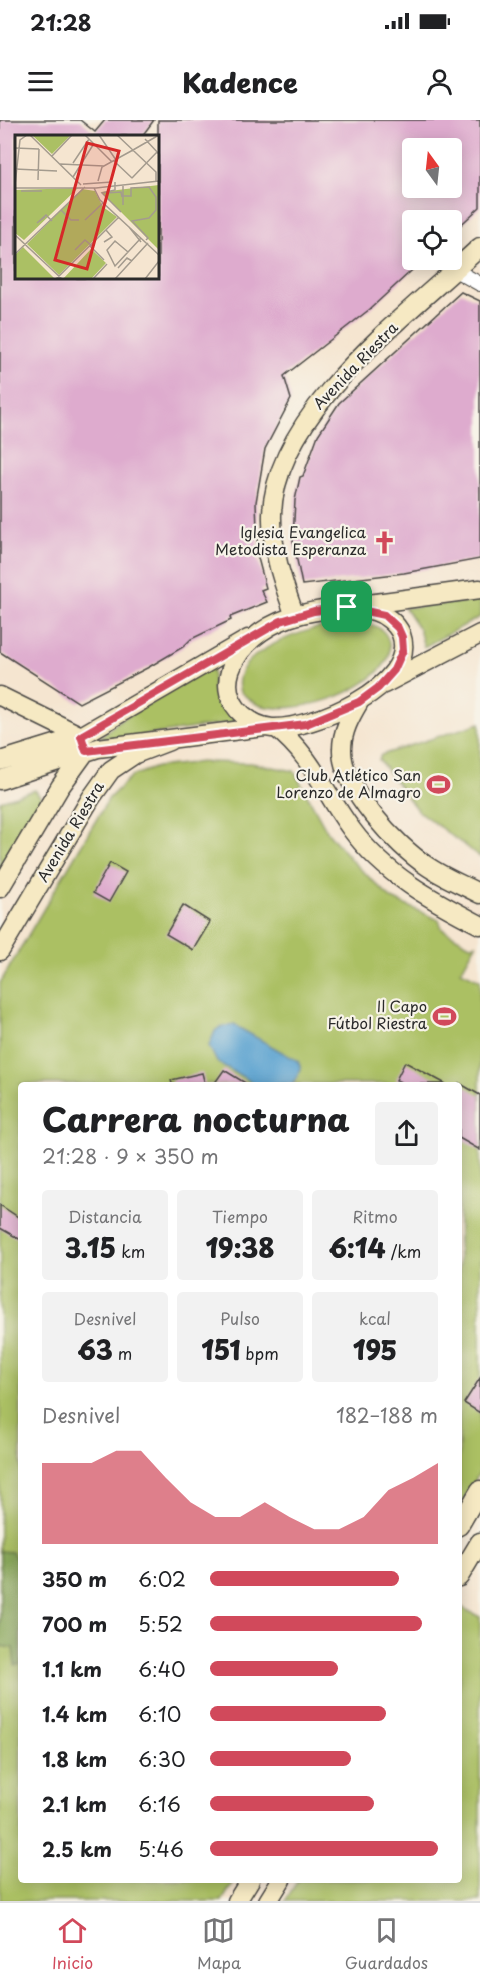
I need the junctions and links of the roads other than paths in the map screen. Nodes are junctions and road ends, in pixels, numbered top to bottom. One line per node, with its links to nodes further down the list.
1 (480, 247): 2 (main road, Avenida Riestra)
2 (462, 264)
3 (455, 270): 4 (street); 7 (main road, Avenida Riestra)
4 (480, 284)
5 (480, 589): 6 (main road)
6 (347, 607): 7 (main road); 10 (main road)
7 (295, 616): 8 (main road)
8 (260, 632): 13 (main road); 15 (main road)
9 (480, 634): 10 (main road)
10 (378, 688): 12 (main road)
11 (0, 696): 15 (main road)
12 (359, 702): 13 (main road); 21 (main road)
13 (270, 728): 14 (main road); 22 (main road)
14 (169, 741): 15 (main road); 23 (main road, Avenida Riestra)
15 (83, 743): 16 (main road); 17 (main road); 19 (main road, Avenida Riestra)
16 (0, 762)
17 (41, 766): 18 (main road); 19 (main road)
18 (0, 780)
19 (60, 788): 20 (main road, Avenida Riestra)
20 (0, 888)
21 (480, 894)
22 (480, 926)
23 (0, 951)
24 (480, 1490): 25 (main road)
25 (462, 1521)
26 (480, 1542): 27 (main road)
27 (462, 1572)
28 (248, 1883): 30 (main road)
29 (279, 1883): 31 (main road)
30 (237, 1901)
31 (268, 1901)

